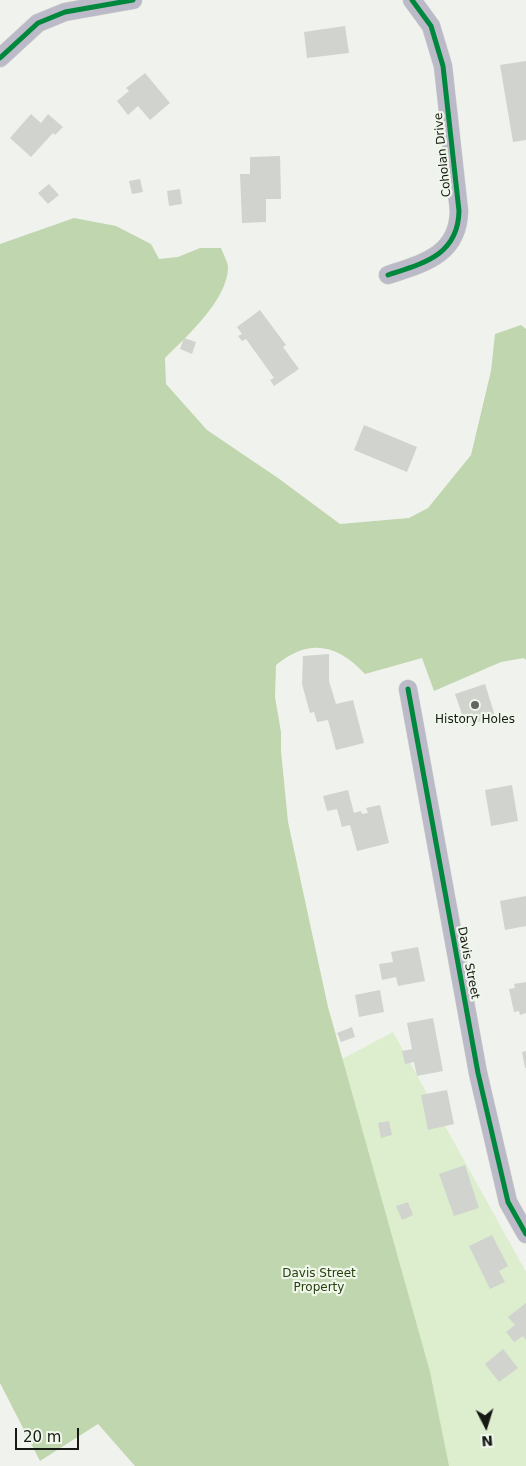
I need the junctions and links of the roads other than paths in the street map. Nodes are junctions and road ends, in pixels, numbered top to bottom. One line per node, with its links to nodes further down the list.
1 (133, 0): 3 (street)
2 (412, 0): 4 (street, Coholan Drive)
3 (0, 58)
4 (388, 275)
5 (408, 689): 6 (street, Davis Street)
6 (526, 1234)

